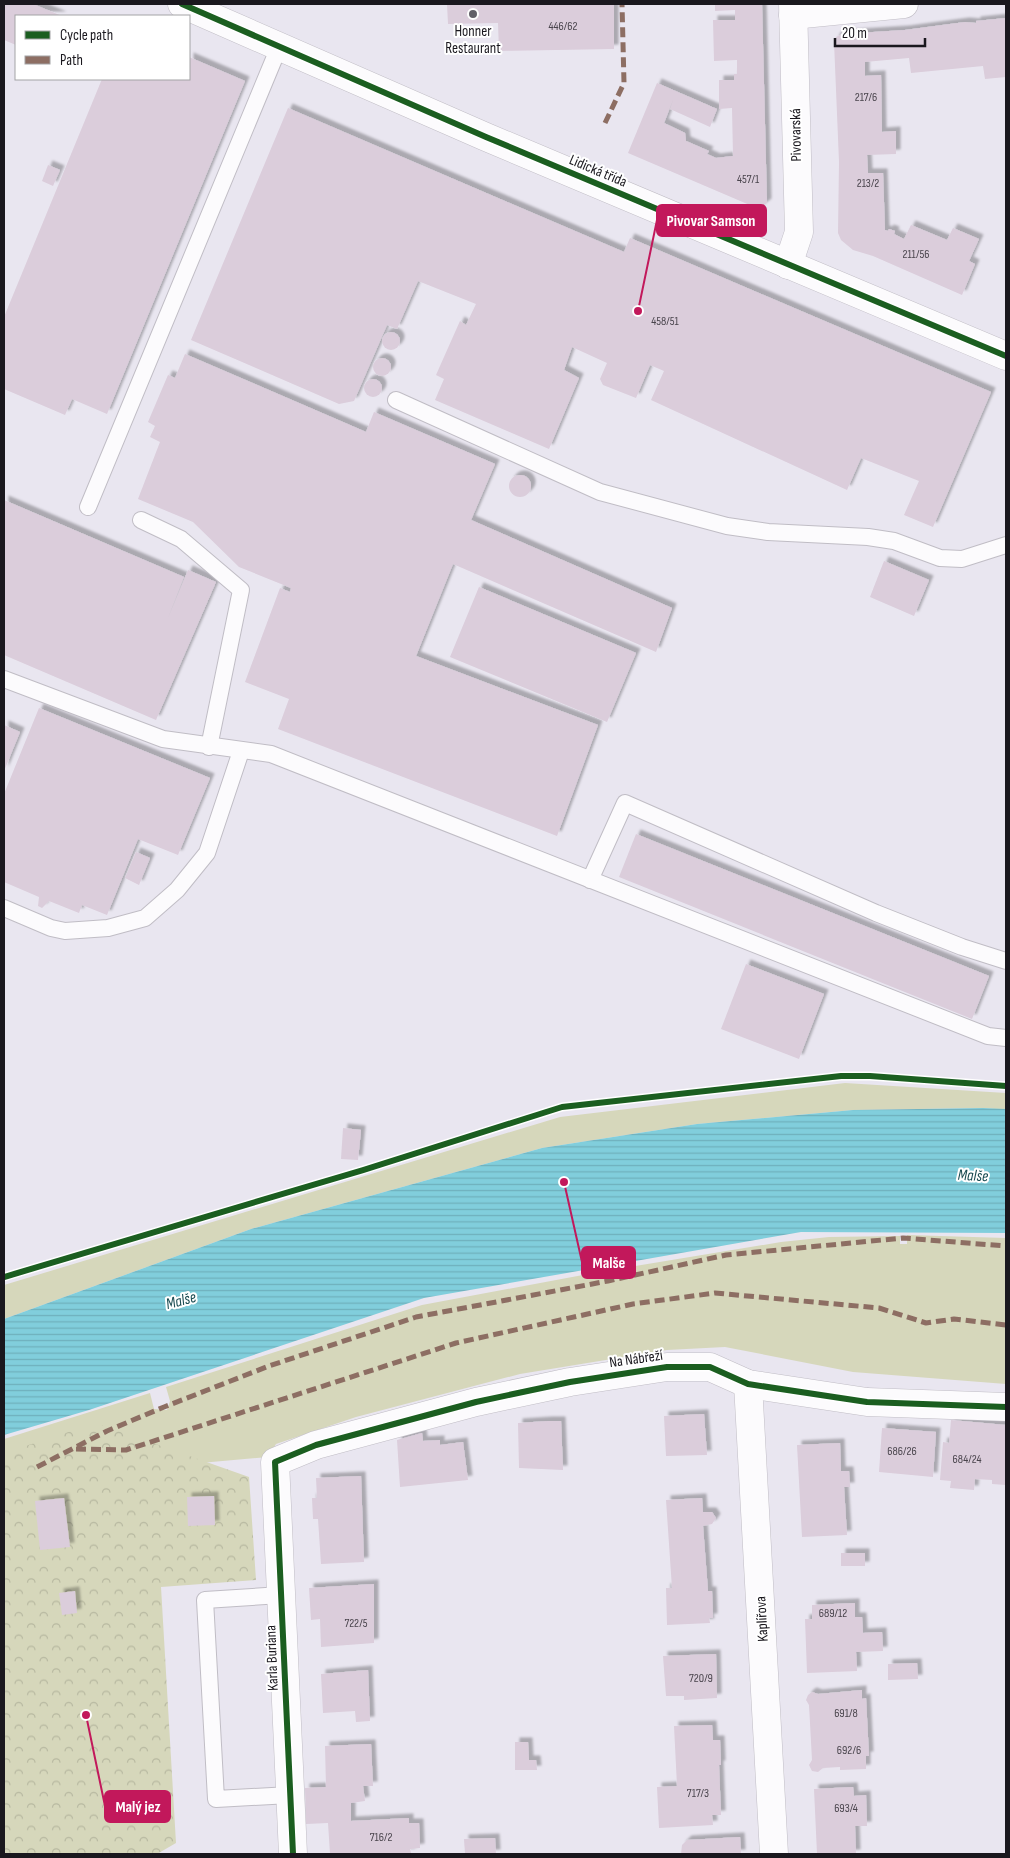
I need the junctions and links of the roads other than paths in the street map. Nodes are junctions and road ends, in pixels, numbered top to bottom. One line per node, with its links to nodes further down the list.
1 (182, 4): 4 (street, Lidická třída)
2 (904, 4): 3 (street)
3 (793, 9): 5 (street, Pivovarská)
4 (279, 47): 5 (street, Lidická třída); 8 (lane)
5 (788, 265): 6 (street, Lidická třída)
6 (1006, 356)
7 (396, 400): 10 (lane)
8 (88, 507)
9 (140, 520): 12 (lane)
10 (1006, 544)
11 (4, 679): 12 (lane)
12 (209, 747): 13 (lane)
13 (241, 750): 14 (lane); 15 (lane)
14 (590, 880): 16 (lane); 17 (lane)
15 (4, 908)
16 (1006, 961)
17 (1006, 1038)
18 (748, 1384): 19 (street, Na Nábřeží); 20 (street, Na Nábřeží); 24 (street, Kaplířova)
19 (1006, 1407)
20 (275, 1462): 21 (street, Karla Buriana)
21 (281, 1595): 22 (street, Karla Buriana); 22 (lane)
22 (290, 1795): 23 (street, Karla Buriana)
23 (293, 1854)
24 (774, 1854)

